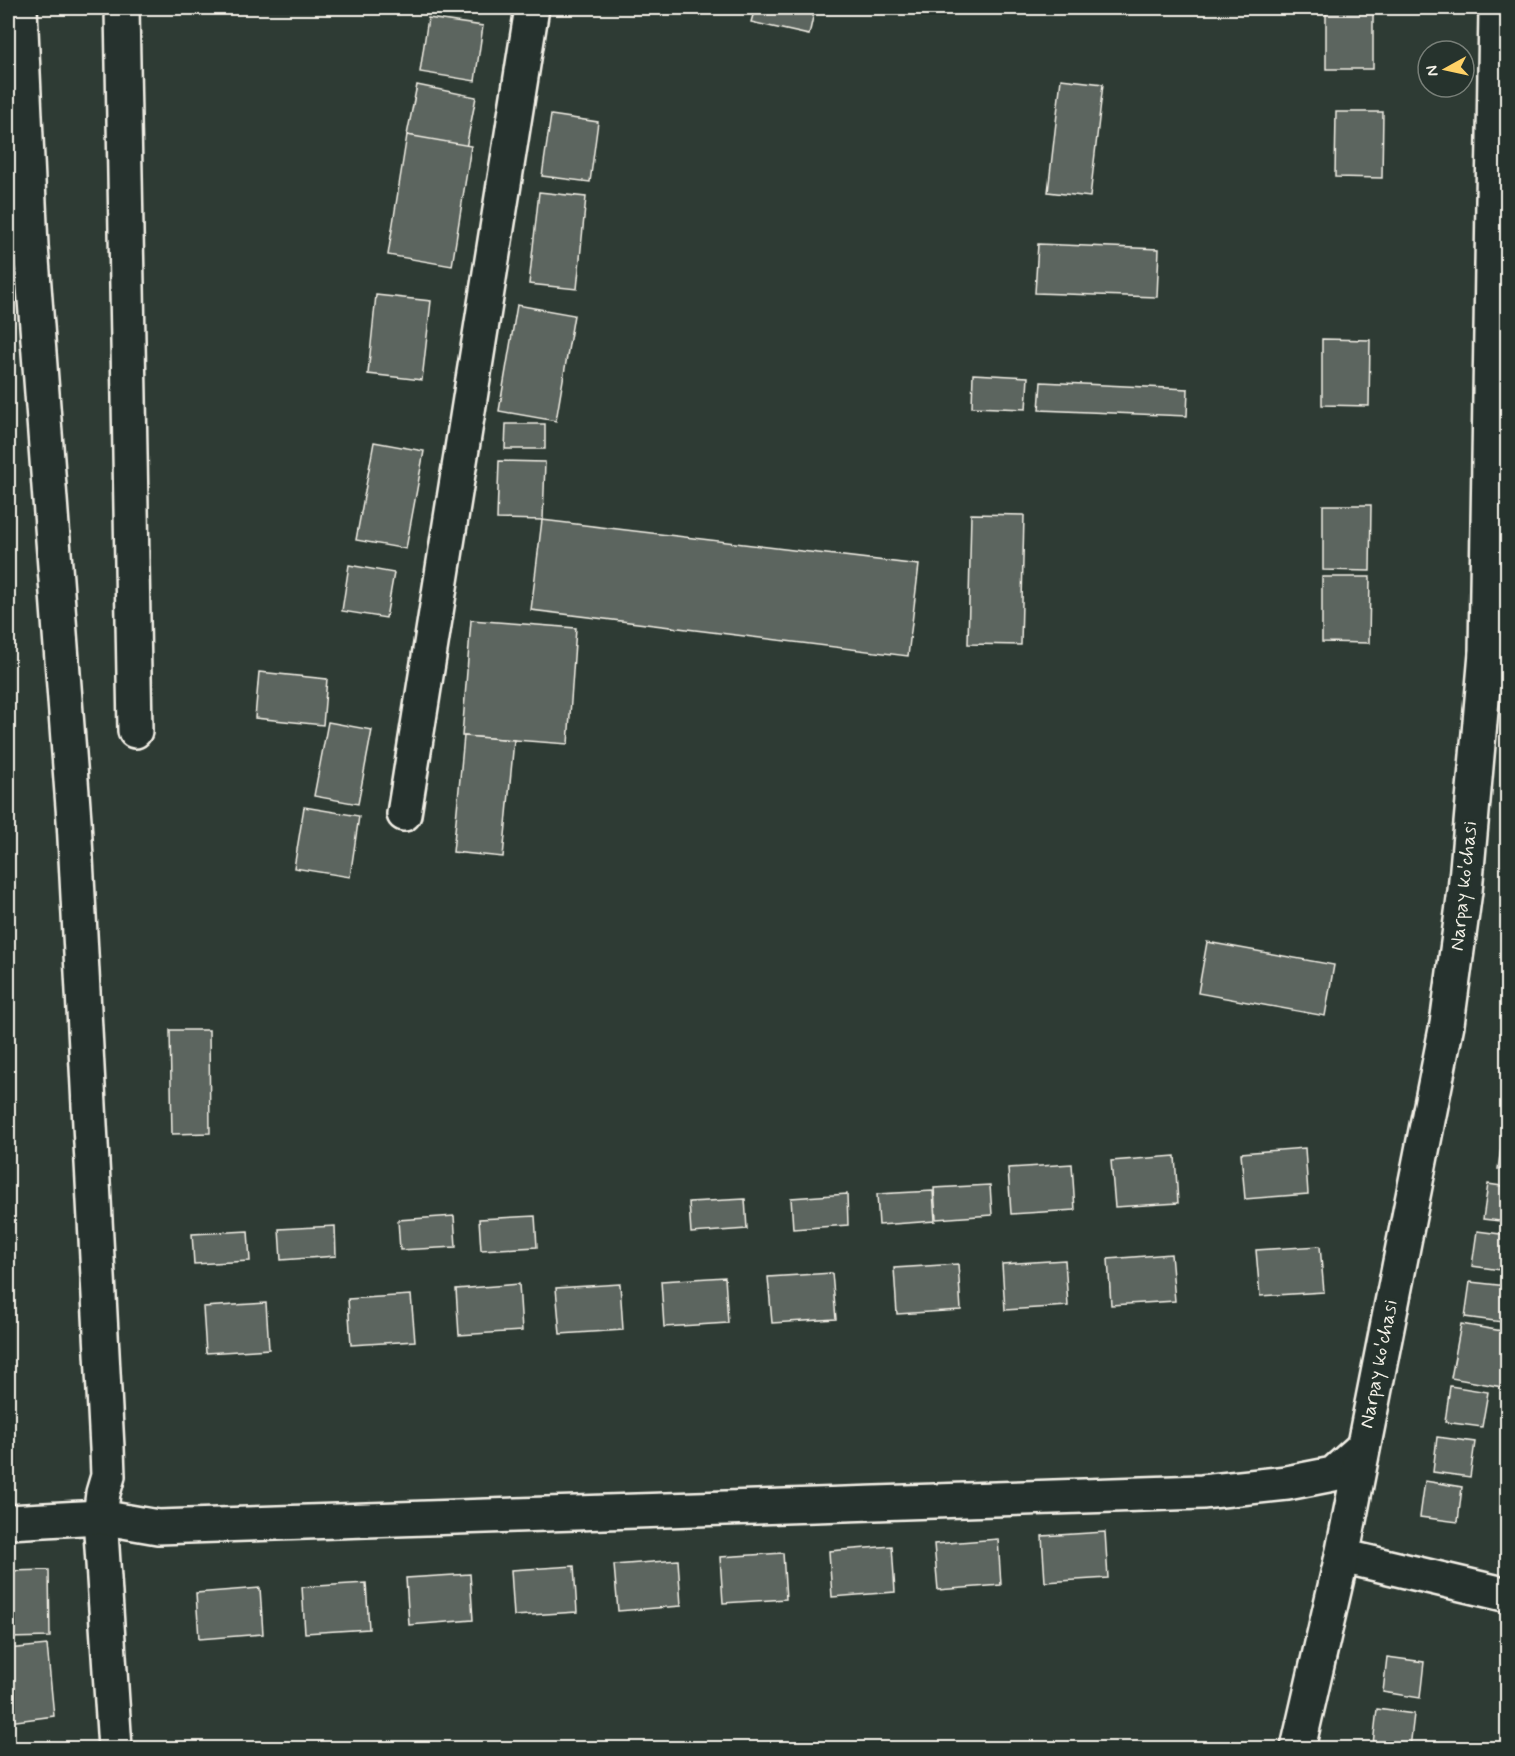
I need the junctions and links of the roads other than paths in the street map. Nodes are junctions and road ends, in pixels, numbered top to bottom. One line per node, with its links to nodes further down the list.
1 (20, 8): 11 (street)
2 (122, 8): 8 (street)
3 (531, 8): 9 (street)
4 (1496, 8): 6 (street, Narpay ko'chasi)
5 (1508, 70): 6 (street)
6 (1494, 118): 7 (street, Narpay ko'chasi)
7 (1497, 654): 10 (street, Narpay ko'chasi)
8 (135, 731)
9 (404, 814)
10 (1362, 1448): 11 (street); 13 (street, Narpay ko'chasi)
11 (100, 1517): 12 (street); 15 (street)
12 (8, 1522)
13 (1342, 1556): 14 (street); 16 (street, Narpay ko'chasi)
14 (1508, 1595)
15 (115, 1749)
16 (1298, 1749)

